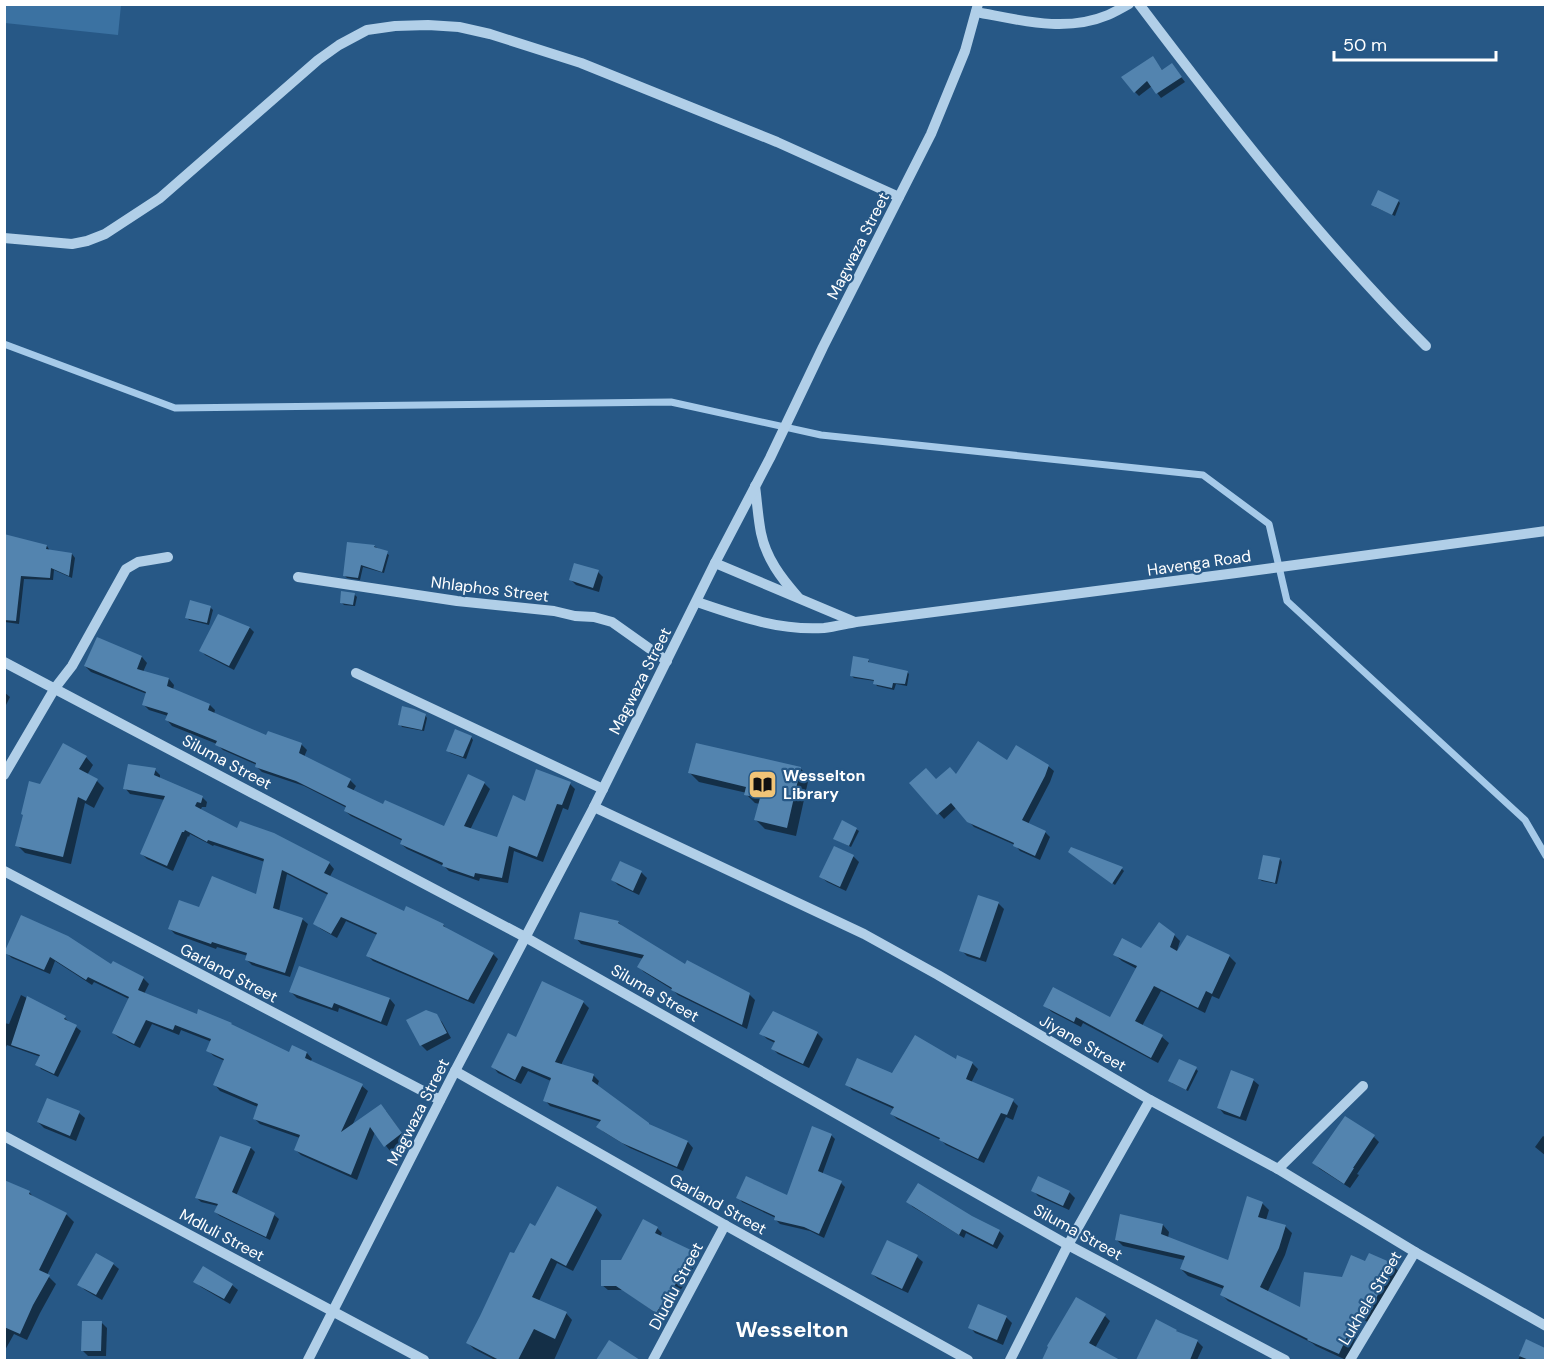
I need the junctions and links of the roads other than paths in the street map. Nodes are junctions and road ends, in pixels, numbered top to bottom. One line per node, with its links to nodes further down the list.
1 (1129, 4): 3 (street)
2 (1139, 4): 6 (street)
3 (977, 8): 4 (street, Magwaza Street)
4 (899, 197): 5 (street); 7 (street, Magwaza Street)
5 (4, 238)
6 (1426, 346)
7 (755, 486): 10 (street, Magwaza Street); 12 (street)
8 (1545, 531): 14 (street, Havenga Road)
9 (168, 557): 18 (street)
10 (715, 563): 12 (street, Havenga Road); 13 (street, Magwaza Street)
11 (298, 577): 15 (street, Nhlaphos Street)
12 (802, 601): 14 (street, Havenga Road)
13 (697, 602): 14 (street, Havenga Road); 15 (street, Magwaza Street)
14 (856, 622)
15 (667, 661): 20 (street, Magwaza Street)
16 (4, 662): 18 (street, Siluma Street)
17 (356, 673): 20 (street)
18 (55, 688): 19 (street); 23 (street, Siluma Street)
19 (4, 775)
20 (603, 789): 21 (street, Magwaza Street)
21 (594, 807): 23 (street, Magwaza Street); 26 (street, Jiyane Street)
22 (4, 871): 27 (street, Garland Street)
23 (525, 937): 24 (street, Magwaza Street); 31 (street, Siluma Street)
24 (455, 1071): 27 (street, Magwaza Street); 30 (street, Garland Street)
25 (1363, 1086): 29 (street)
26 (1150, 1100): 29 (street, Jiyane Street); 31 (street)
27 (440, 1101): 33 (street, Magwaza Street)
28 (4, 1136): 33 (street, Mdluli Street)
29 (1278, 1169): 32 (street, Jiyane Street)
30 (725, 1225): 37 (street, Dludlu Street); 38 (street, Garland Street)
31 (1068, 1245): 39 (street); 40 (street, Siluma Street)
32 (1415, 1251): 34 (street, Jiyane Street); 41 (street, Lukhele Street)
33 (333, 1311): 35 (street, Magwaza Street); 36 (street, Mdluli Street)
34 (1545, 1326)
35 (308, 1360)
36 (424, 1360)
37 (653, 1360)
38 (968, 1360)
39 (1010, 1360)
40 (1286, 1360)
41 (1350, 1360)

